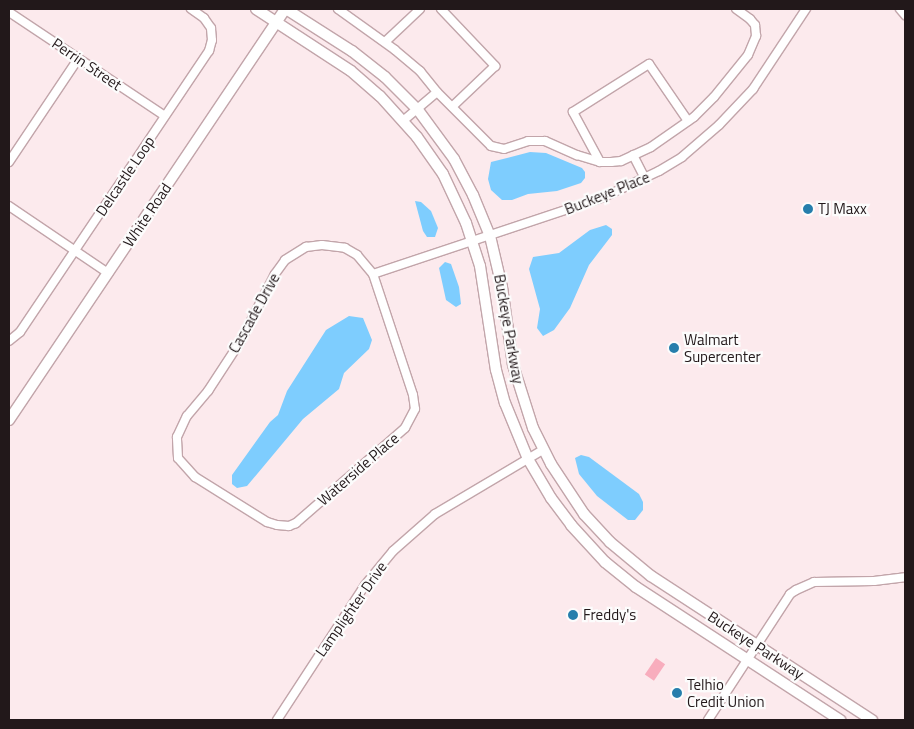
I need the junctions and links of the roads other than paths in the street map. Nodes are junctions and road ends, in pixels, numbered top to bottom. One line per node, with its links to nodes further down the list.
1 (191, 9): 18 (street, Delcastle Loop)
2 (256, 9): 12 (street, Buckeye Parkway)
3 (286, 9): 12 (street, White Road); 17 (street, Buckeye Parkway)
4 (338, 9): 13 (street)
5 (420, 9): 13 (street)
6 (441, 9): 16 (street)
7 (736, 9): 20 (street)
8 (806, 9): 24 (street, Buckeye Place)
9 (900, 9): 11 (street)
10 (9, 12): 14 (street, Perrin Street)
11 (905, 15)
12 (276, 22): 19 (street, Buckeye Parkway); 29 (street, White Road)
13 (385, 42): 15 (street)
14 (78, 59): 18 (street, Perrin Street); 22 (street)
15 (437, 92): 16 (street); 17 (street)
16 (452, 107): 23 (street)
17 (418, 110): 19 (street); 26 (street, Buckeye Parkway)
18 (165, 116): 28 (street, Delcastle Loop)
19 (404, 120): 27 (street, Buckeye Parkway)
20 (688, 121): 21 (street); 23 (street)
21 (633, 155): 23 (street); 24 (street)
22 (9, 162)
23 (600, 162)
24 (645, 179): 26 (street, Buckeye Place)
25 (9, 206): 28 (street)
26 (490, 236): 27 (street, Buckeye Place); 33 (street, Buckeye Parkway)
27 (472, 240): 30 (street, Buckeye Place); 35 (street, Buckeye Parkway)
28 (75, 250): 29 (street); 31 (street, Delcastle Loop)
29 (108, 273): 32 (street, White Road)
30 (373, 274): 34 (street, Cascade Drive); 34 (street, Waterside Place)
31 (9, 341)
32 (9, 420)
33 (543, 450): 35 (street, Lamplighter Drive); 37 (street, Buckeye Parkway)
34 (177, 456)
35 (528, 459): 38 (street, Buckeye Parkway); 39 (street, Lamplighter Drive)
36 (905, 577): 37 (street)
37 (757, 646): 38 (street); 42 (street, Buckeye Parkway)
38 (748, 661): 40 (street); 41 (street, Buckeye Parkway)
39 (277, 720)
40 (708, 720)
41 (840, 720)
42 (872, 720)

